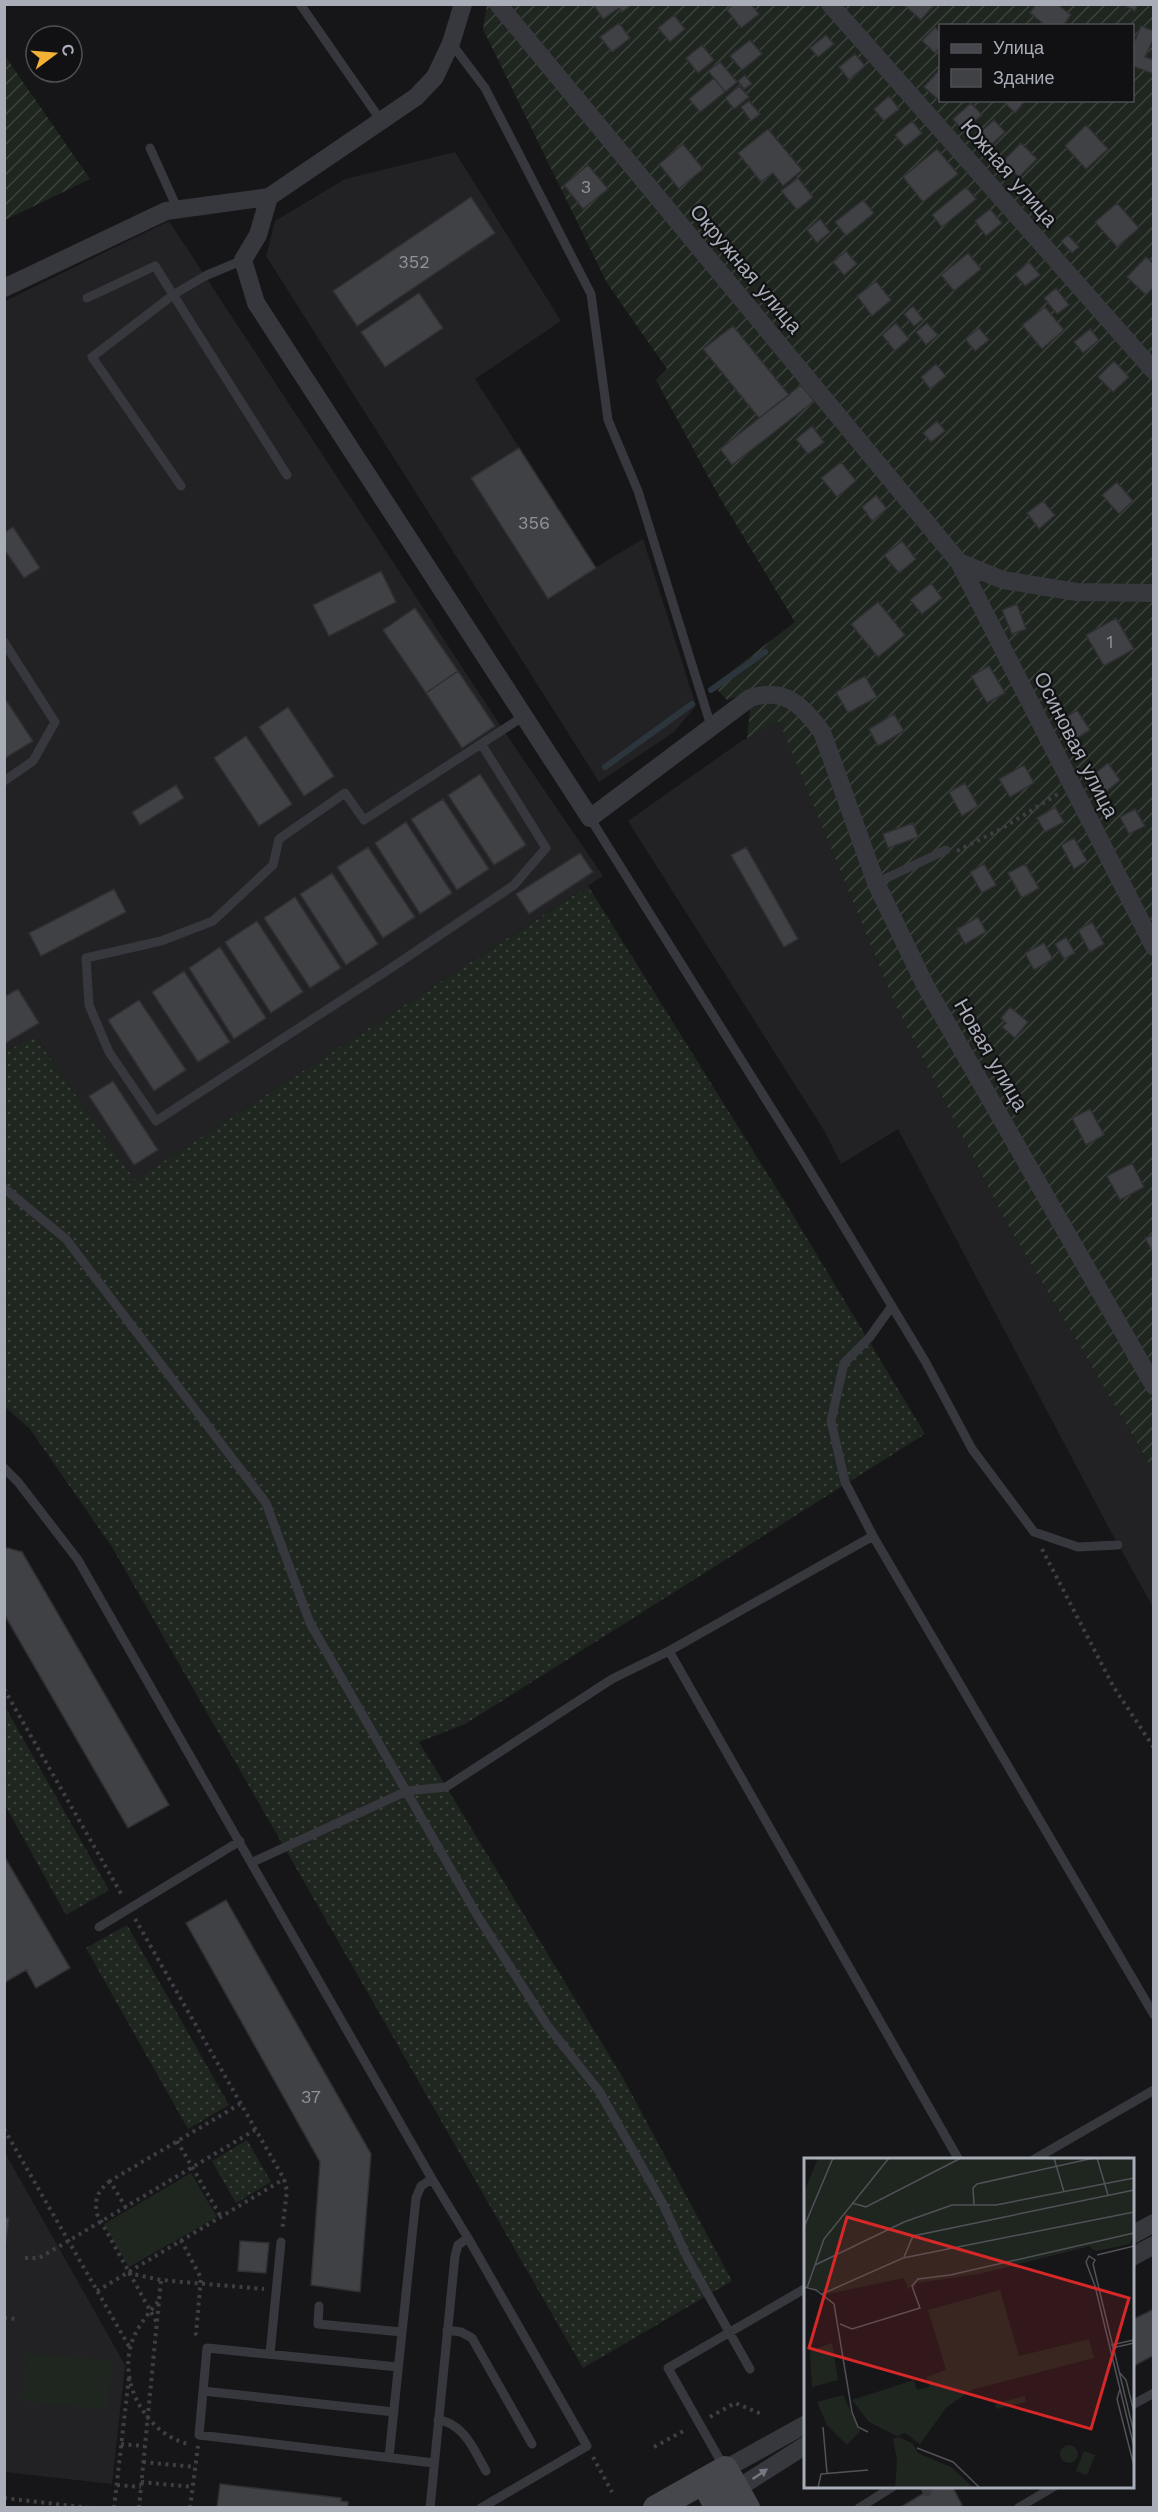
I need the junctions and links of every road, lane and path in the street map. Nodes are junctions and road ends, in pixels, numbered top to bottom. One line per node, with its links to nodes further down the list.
1 (300, 4): 6 (lane)
2 (463, 4): 5 (street)
3 (498, 4): 17 (street, Окружная улица)
4 (830, 4): 14 (street, Южная улица)
5 (451, 43): 6 (street); 21 (lane)
6 (382, 122): 8 (street)
7 (150, 148): 9 (lane)
8 (268, 197): 9 (street); 10 (street)
9 (178, 210): 11 (street)
10 (243, 260): 12 (lane); 20 (street)
11 (4, 288)
12 (173, 295): 13 (lane); 15 (lane); 16 (lane)
13 (87, 298)
14 (1154, 371)
15 (287, 475)
16 (181, 486)
17 (959, 562): 18 (street); 24 (street, Осиновая улица)
18 (1154, 593)
19 (4, 642): 23 (lane)
20 (524, 716): 22 (lane); 25 (street)
21 (711, 726): 25 (street); 27 (street, Новая улица)
22 (482, 745): 22 (lane)
23 (4, 781)
24 (1071, 785): 26 (path); 28 (street, Осиновая улица)
25 (590, 818): 30 (lane)
26 (946, 850): 27 (lane)
27 (876, 883): 31 (street, Новая улица)
28 (1154, 947)
29 (4, 1188): 39 (lane)
30 (892, 1306): 33 (lane); 34 (lane)
31 (1154, 1386)
32 (4, 1468): 40 (lane)
33 (1034, 1532): 35 (lane); 38 (path)
34 (873, 1536): 36 (lane); 44 (lane)
35 (1118, 1545)
36 (669, 1651): 39 (lane); 50 (lane)
37 (4, 1689): 42 (path)
38 (1154, 1748)
39 (407, 1791): 41 (lane); 81 (lane)
40 (240, 1841): 41 (lane); 42 (lane)
41 (253, 1862): 54 (lane)
42 (129, 1908): 43 (lane); 46 (path)
43 (99, 1927)
44 (1154, 2015)
45 (1154, 2090): 51 (lane)
46 (240, 2104): 48 (path); 49 (path)
47 (4, 2129): 63 (path)
48 (255, 2130): 52 (path); 53 (path)
49 (177, 2141): 52 (path); 55 (path)
50 (958, 2158)
51 (1036, 2158)
52 (193, 2168): 56 (path); 57 (path)
53 (284, 2179): 57 (path); 64 (path)
54 (432, 2179): 61 (lane); 82 (lane)
55 (110, 2181): 56 (path); 58 (path)
56 (126, 2208): 58 (path)
57 (221, 2217): 62 (path)
58 (101, 2223): 63 (path); 68 (path)
59 (1154, 2223): 60 (street)
60 (1134, 2234)
61 (468, 2238): 80 (lane); 101 (lane)
62 (181, 2240): 68 (path); 70 (path)
63 (69, 2241): 67 (path); 73 (path)
64 (281, 2242): 72 (lane)
65 (1154, 2245): 66 (street)
66 (1134, 2256)
67 (25, 2258)
68 (128, 2272): 69 (path); 73 (path); 76 (path)
69 (161, 2280): 70 (path); 74 (path)
70 (201, 2284): 72 (path); 84 (path)
71 (804, 2289): 81 (lane)
72 (276, 2290): 85 (lane)
73 (97, 2291): 83 (path)
74 (159, 2301): 76 (path); 79 (path)
75 (319, 2306): 82 (lane)
76 (150, 2311): 79 (path); 83 (path)
77 (4, 2318): 78 (path)
78 (18, 2319)
79 (157, 2323): 93 (path)
80 (447, 2330): 94 (lane); 98 (lane)
81 (729, 2331): 87 (lane); 114 (lane)
82 (402, 2332): 86 (lane)
83 (130, 2348): 88 (path)
84 (207, 2348): 85 (lane); 89 (lane)
85 (270, 2354): 86 (lane)
86 (398, 2367): 92 (lane)
87 (750, 2369)
88 (129, 2375): 93 (path); 97 (path)
89 (203, 2391): 92 (lane); 96 (lane)
90 (1154, 2393): 91 (lane)
91 (1134, 2404)
92 (394, 2412): 103 (lane)
93 (147, 2417): 99 (path); 100 (path)
94 (438, 2420): 105 (lane); 107 (lane)
95 (804, 2426): 114 (street)
96 (199, 2435): 100 (path); 103 (lane)
97 (121, 2444): 99 (path); 108 (path)
98 (532, 2444)
99 (144, 2446): 104 (path)
100 (197, 2446): 106 (path)
101 (587, 2446): 113 (path); 121 (lane)
102 (804, 2446): 114 (street, one-way to 102)
103 (389, 2457): 105 (lane)
104 (143, 2462): 106 (path); 109 (path)
105 (434, 2463): 120 (lane)
106 (195, 2467): 110 (path)
107 (486, 2471)
108 (117, 2485): 109 (path); 117 (path)
109 (141, 2485): 110 (path); 118 (path)
110 (193, 2487): 119 (path)
111 (892, 2488): 123 (lane)
112 (1053, 2488): 124 (lane)
113 (612, 2492)
114 (722, 2495): 122 (street)
115 (4, 2498): 116 (path)
116 (90, 2508)
117 (114, 2508)
118 (139, 2508)
119 (190, 2508)
120 (430, 2508)
121 (481, 2508)
122 (656, 2508)
123 (859, 2508)
124 (1018, 2508)

